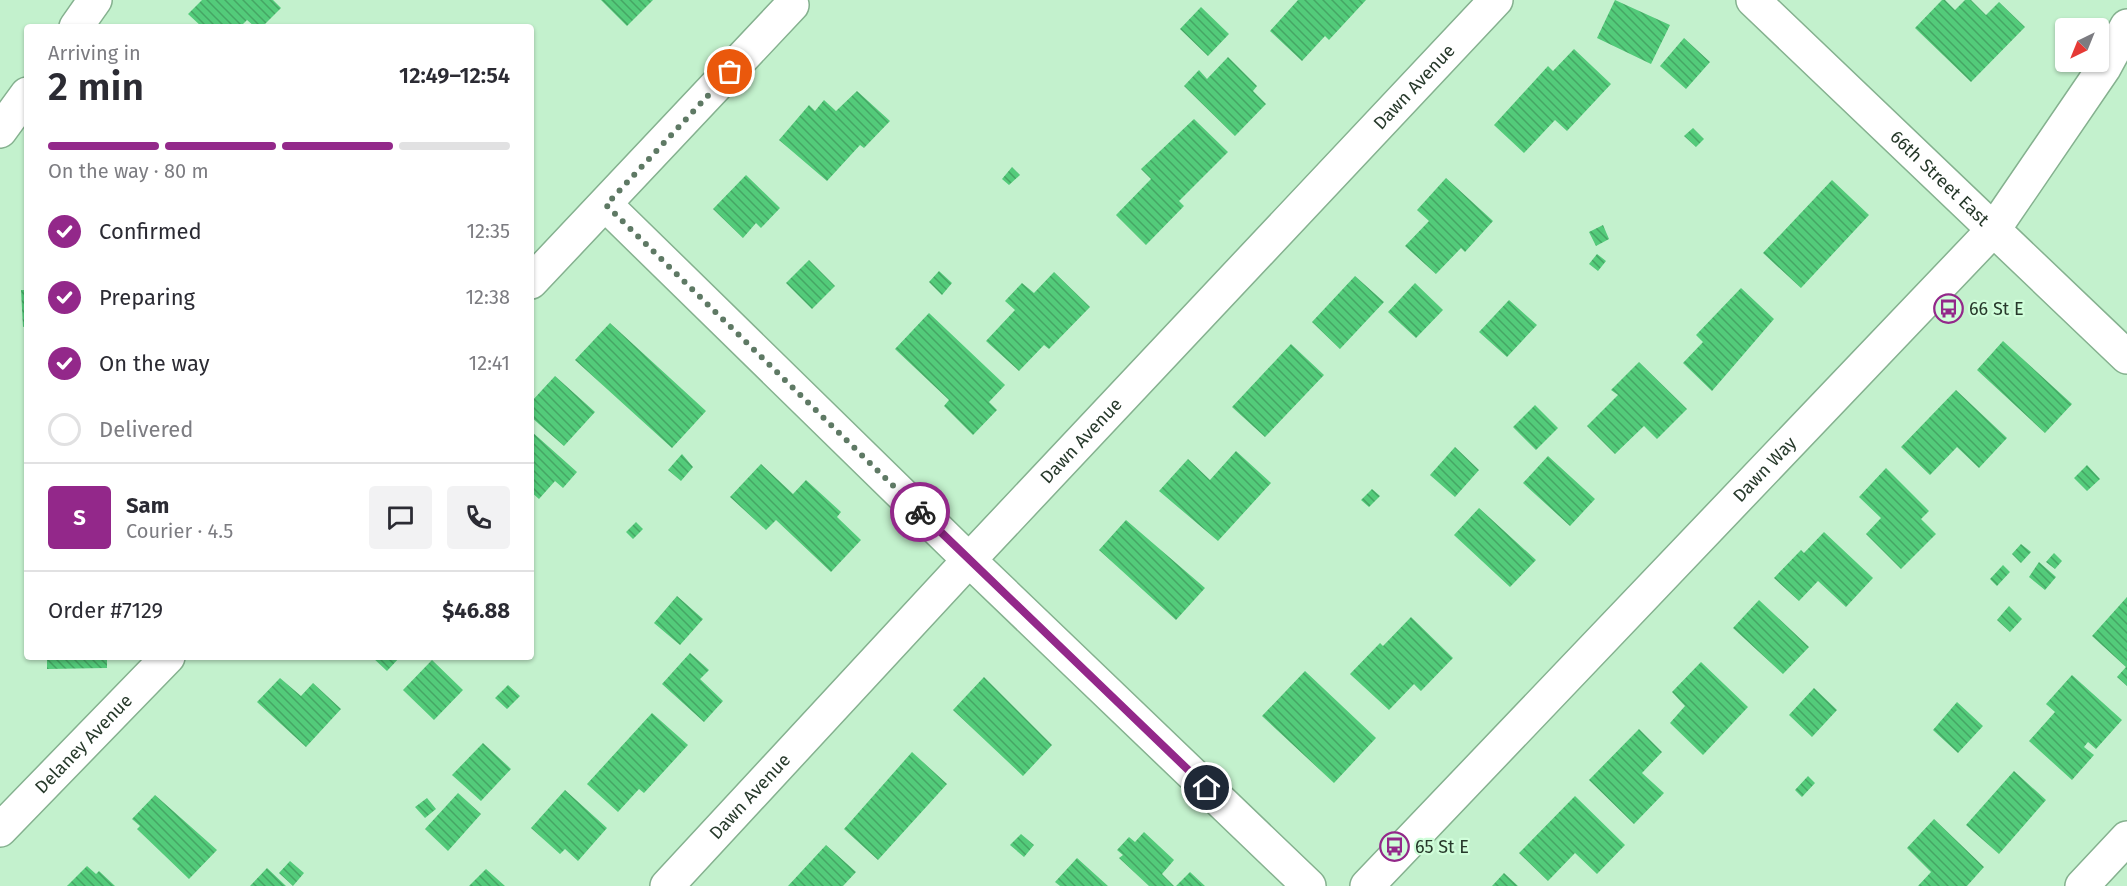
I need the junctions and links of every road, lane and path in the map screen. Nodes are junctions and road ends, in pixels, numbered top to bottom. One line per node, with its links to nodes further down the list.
1 (95, 0): 5 (street)
2 (1496, 0): 13 (street, Dawn Avenue)
3 (1753, 0): 10 (street, 66th Street East)
4 (792, 5): 9 (street)
5 (78, 24)
6 (2127, 26): 10 (street, Dawn Way)
7 (24, 98): 8 (street)
8 (0, 131)
9 (606, 205): 11 (street); 13 (street)
10 (1994, 229): 12 (street, 66th Street East); 19 (street, Dawn Way)
11 (534, 279)
12 (2127, 357)
13 (969, 560): 17 (street, Dawn Avenue); 18 (street)
14 (165, 660): 15 (street, Delaney Avenue)
15 (0, 830)
16 (2127, 838): 20 (street)
17 (667, 886)
18 (1309, 886)
19 (1367, 886)
20 (2082, 886)

